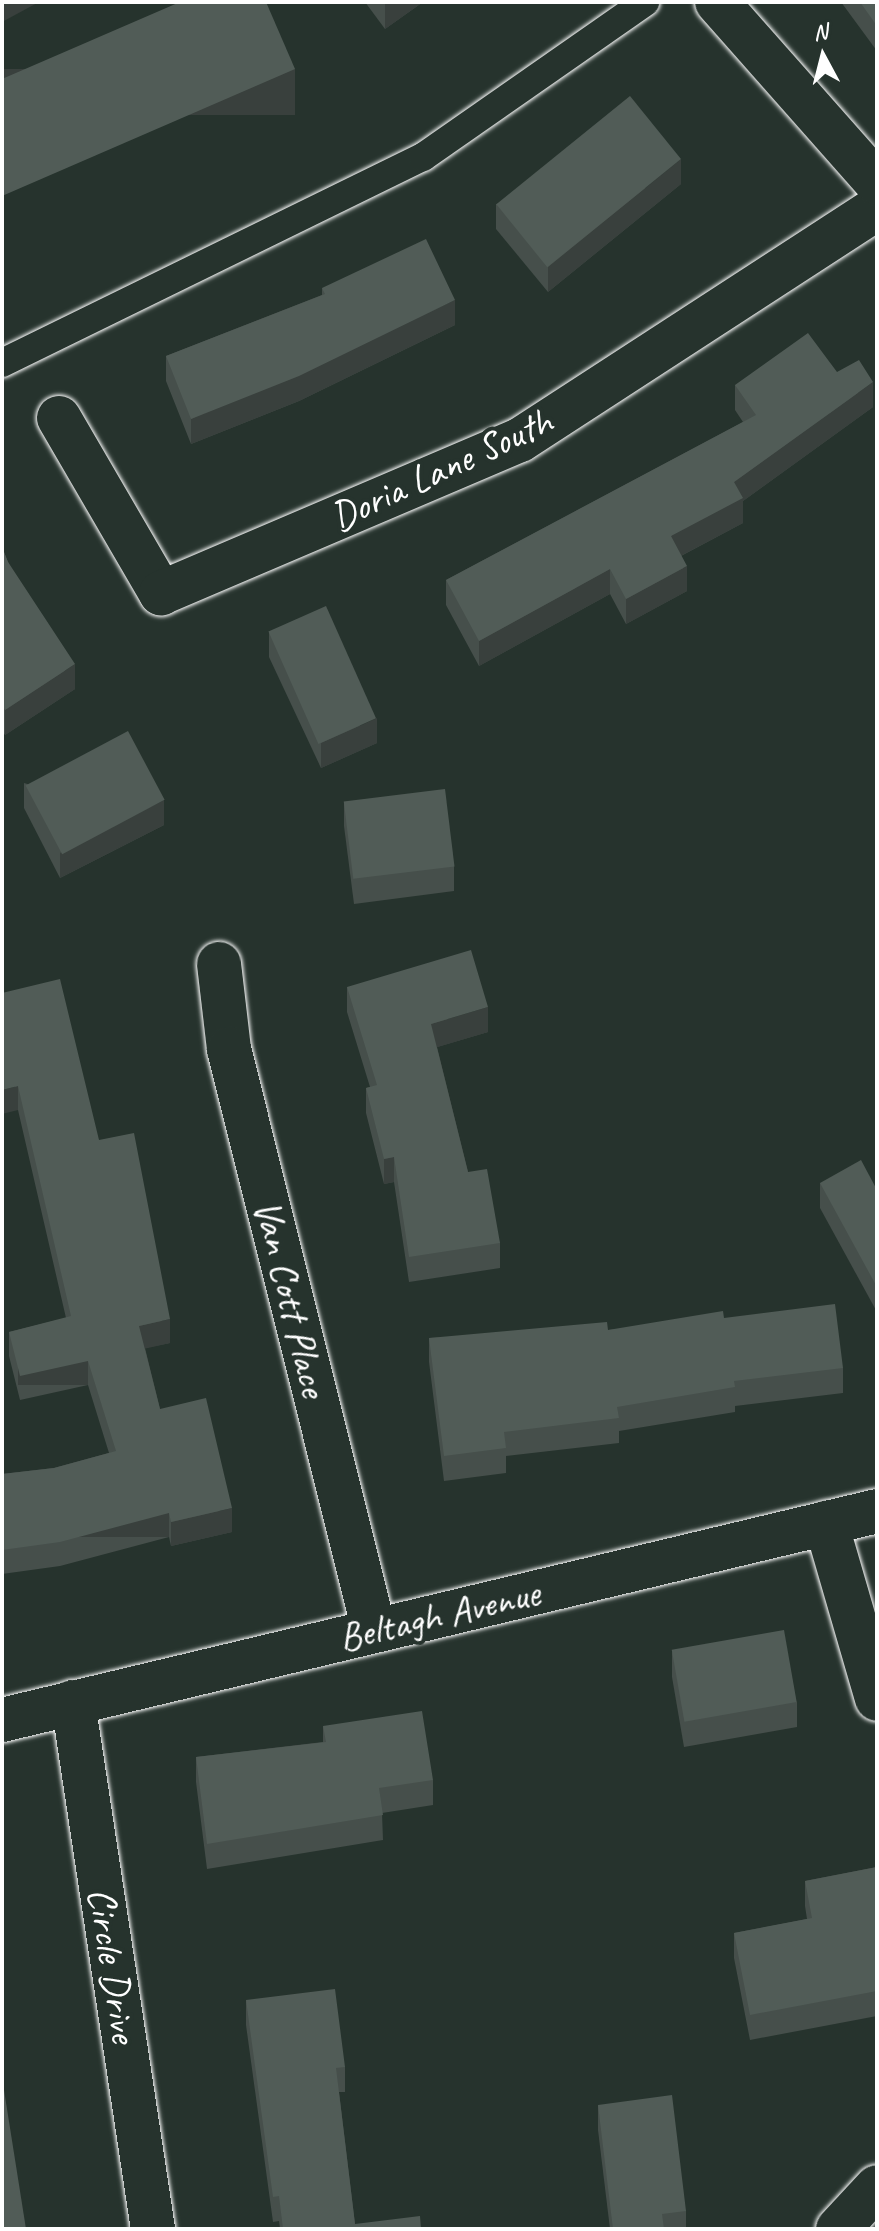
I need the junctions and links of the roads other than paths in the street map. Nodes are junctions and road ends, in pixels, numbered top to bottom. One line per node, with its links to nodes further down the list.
1 (645, 2): 5 (lane)
2 (717, 2): 3 (street)
3 (877, 183)
4 (877, 208): 6 (street, Doria Lane South)
5 (2, 363)
6 (59, 418)
7 (219, 964): 10 (street, Van Cott Place)
8 (877, 1511): 9 (street, Beltagh Avenue)
9 (826, 1523): 10 (street, Beltagh Avenue); 11 (street)
10 (374, 1630): 12 (street, Beltagh Avenue)
11 (877, 1699)
12 (73, 1702): 13 (street, Beltagh Avenue); 15 (street, Circle Drive)
13 (2, 1720)
14 (877, 2187): 16 (street)
15 (153, 2229)
16 (838, 2229)

